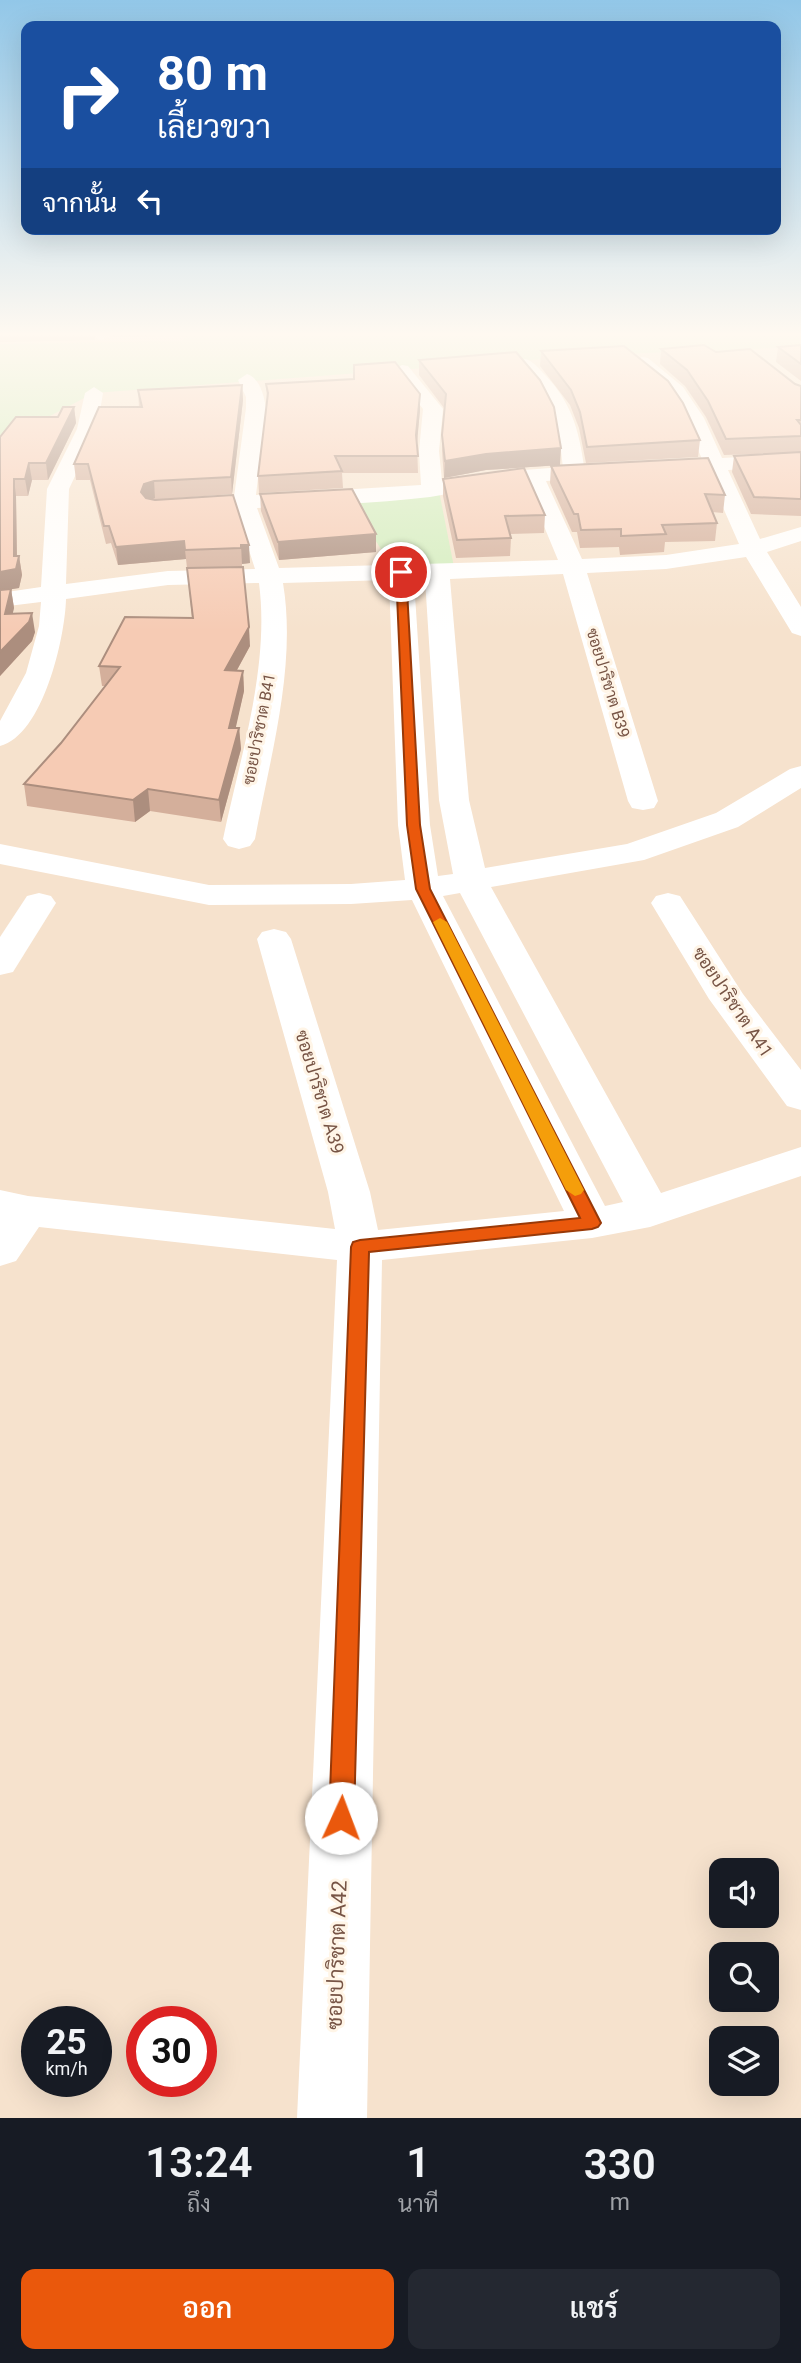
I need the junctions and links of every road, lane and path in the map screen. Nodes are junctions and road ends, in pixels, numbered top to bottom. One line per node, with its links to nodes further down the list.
1 (86, 434): 19 (street)
2 (253, 434): 11 (street)
3 (431, 434): 10 (street)
4 (569, 434): 8 (street)
5 (700, 434): 7 (street)
6 (801, 460): 7 (street)
7 (712, 464): 8 (street); 14 (street)
8 (574, 472): 9 (street)
9 (533, 475): 10 (street); 15 (street, ซอยปาริชาต B39)
10 (432, 490): 11 (street)
11 (244, 502): 12 (street); 18 (street, ซอยปาริชาต B41)
12 (156, 508)
13 (801, 534): 14 (street)
14 (753, 550): 15 (street); 21 (street)
15 (573, 566): 17 (street); 24 (street, ซอยปาริชาต B39)
16 (401, 572): 17 (street); 18 (street); 28 (street)
17 (436, 572): 27 (street)
18 (270, 577): 19 (street); 25 (street, ซอยปาริชาต B41)
19 (54, 594): 20 (street); 22 (street)
20 (0, 600)
21 (801, 628)
22 (0, 737)
23 (801, 775): 27 (street)
24 (643, 801)
25 (239, 839)
26 (0, 854): 28 (street)
27 (471, 881): 28 (street); 36 (street)
28 (423, 889): 37 (street)
29 (39, 903): 32 (street)
30 (668, 904): 33 (street, ซอยปาริชาต A41)
31 (274, 939): 38 (street, ซอยปาริชาต A39)
32 (0, 964)
33 (801, 1097)
34 (801, 1161): 36 (street)
35 (14, 1208): 38 (street); 39 (street)
36 (650, 1212): 37 (street)
37 (592, 1223): 38 (street)
38 (360, 1247): 40 (street, ซอยปาริชาต A42)
39 (0, 1250)
40 (332, 2118)

